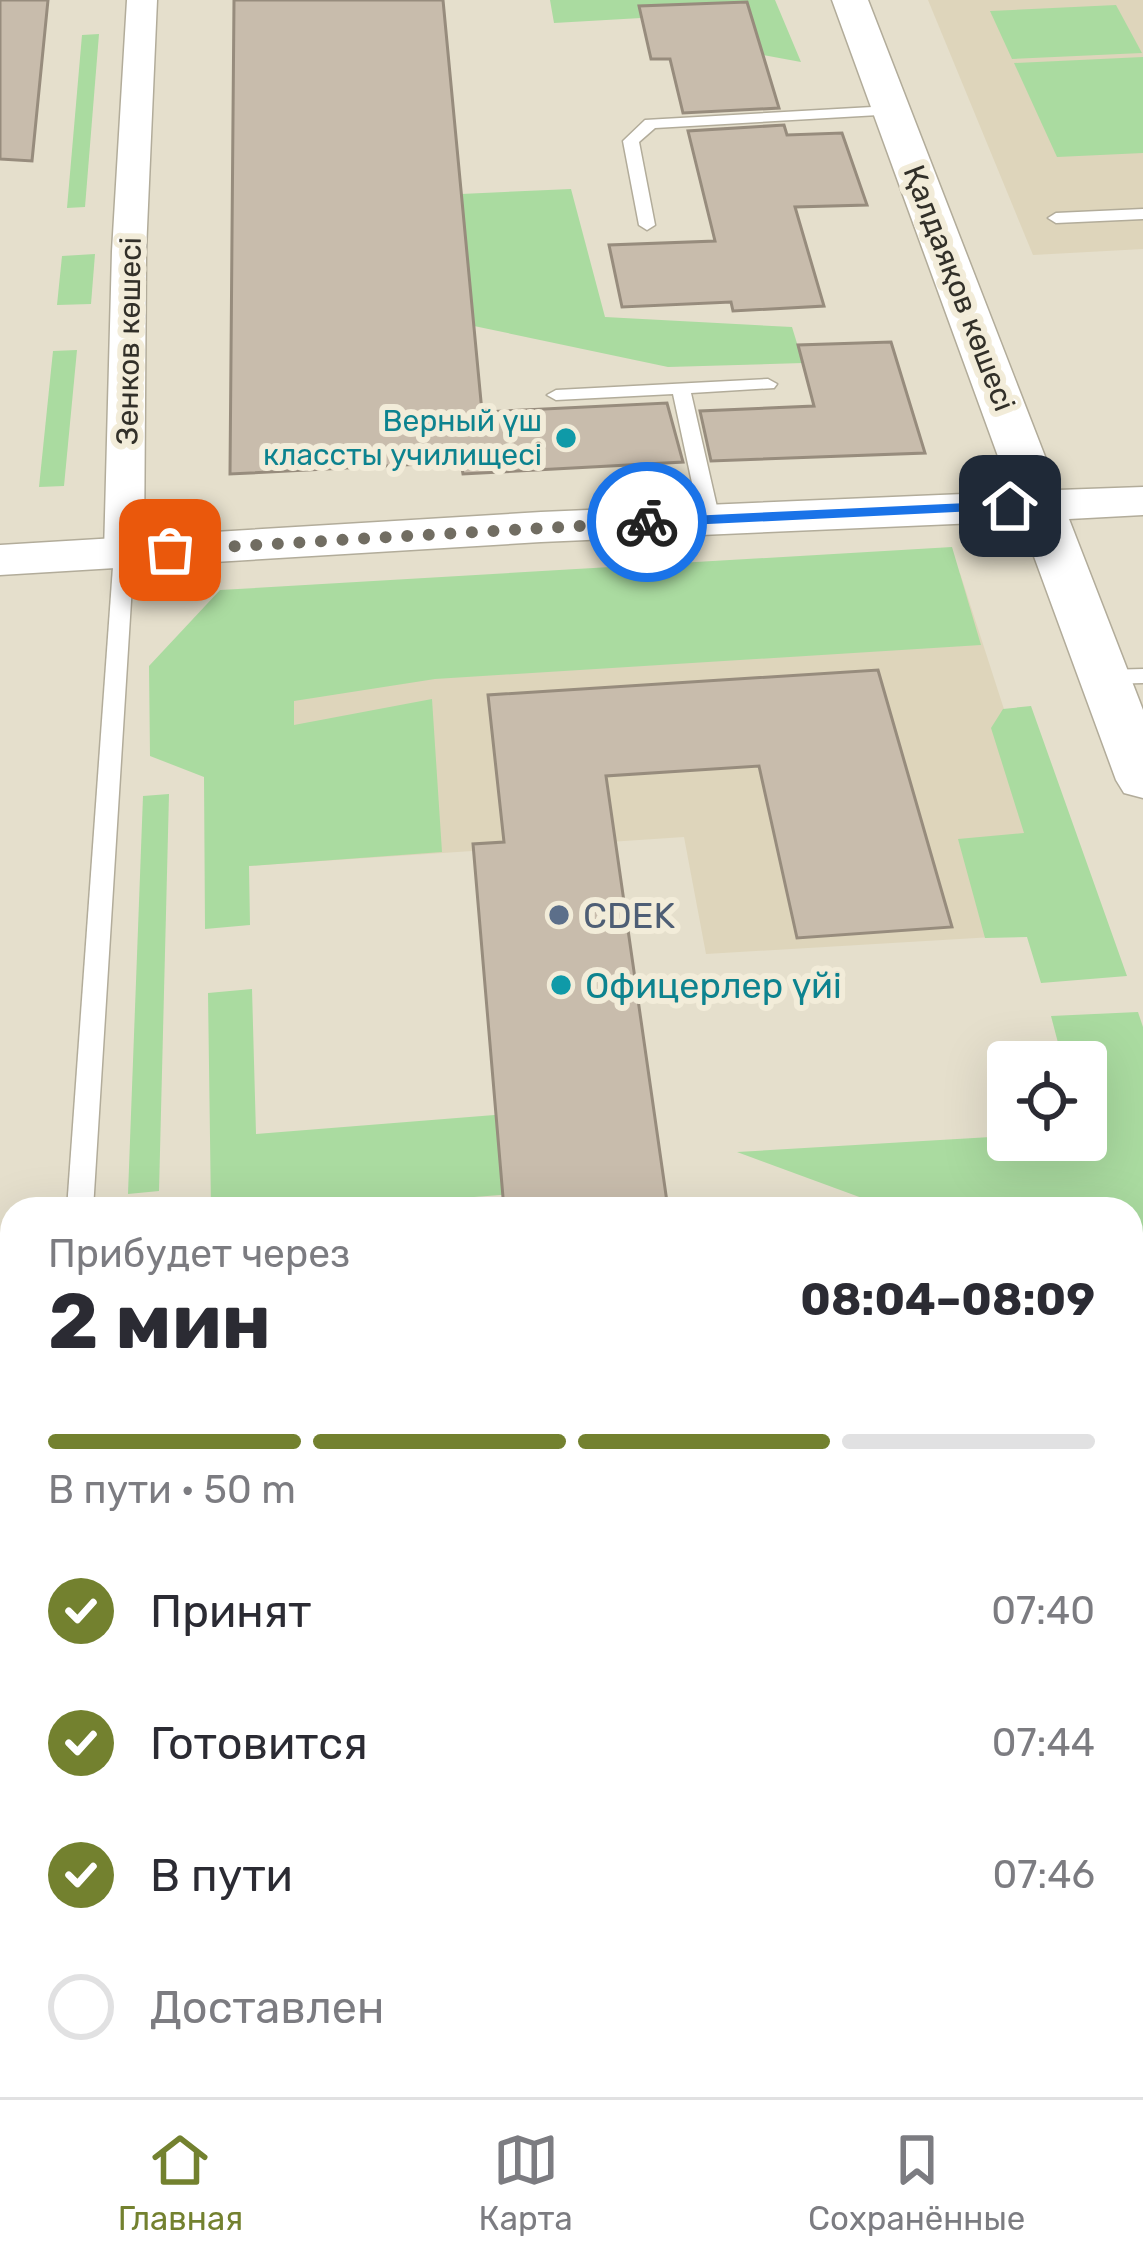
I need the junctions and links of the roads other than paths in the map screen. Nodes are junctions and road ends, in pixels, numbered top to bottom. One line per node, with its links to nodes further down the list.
1 (142, 0): 13 (street, Зенков көшесі)
2 (850, 0): 3 (street, Қалдаяқов көшесі)
3 (890, 111): 6 (lane); 11 (street, Қалдаяқов көшесі)
4 (1143, 214): 5 (lane)
5 (1056, 218)
6 (647, 225)
7 (768, 384): 8 (lane)
8 (680, 389): 9 (lane); 12 (lane)
9 (556, 395)
10 (1143, 501): 11 (street)
11 (1042, 505): 12 (street); 15 (street, Қалдаяқов көшесі)
12 (710, 520): 13 (street)
13 (124, 553): 14 (street); 17 (lane, Зенков көшесі)
14 (0, 560)
15 (1124, 677): 16 (street, Қалдаяқов көшесі)
16 (1143, 780)
17 (81, 1197)

